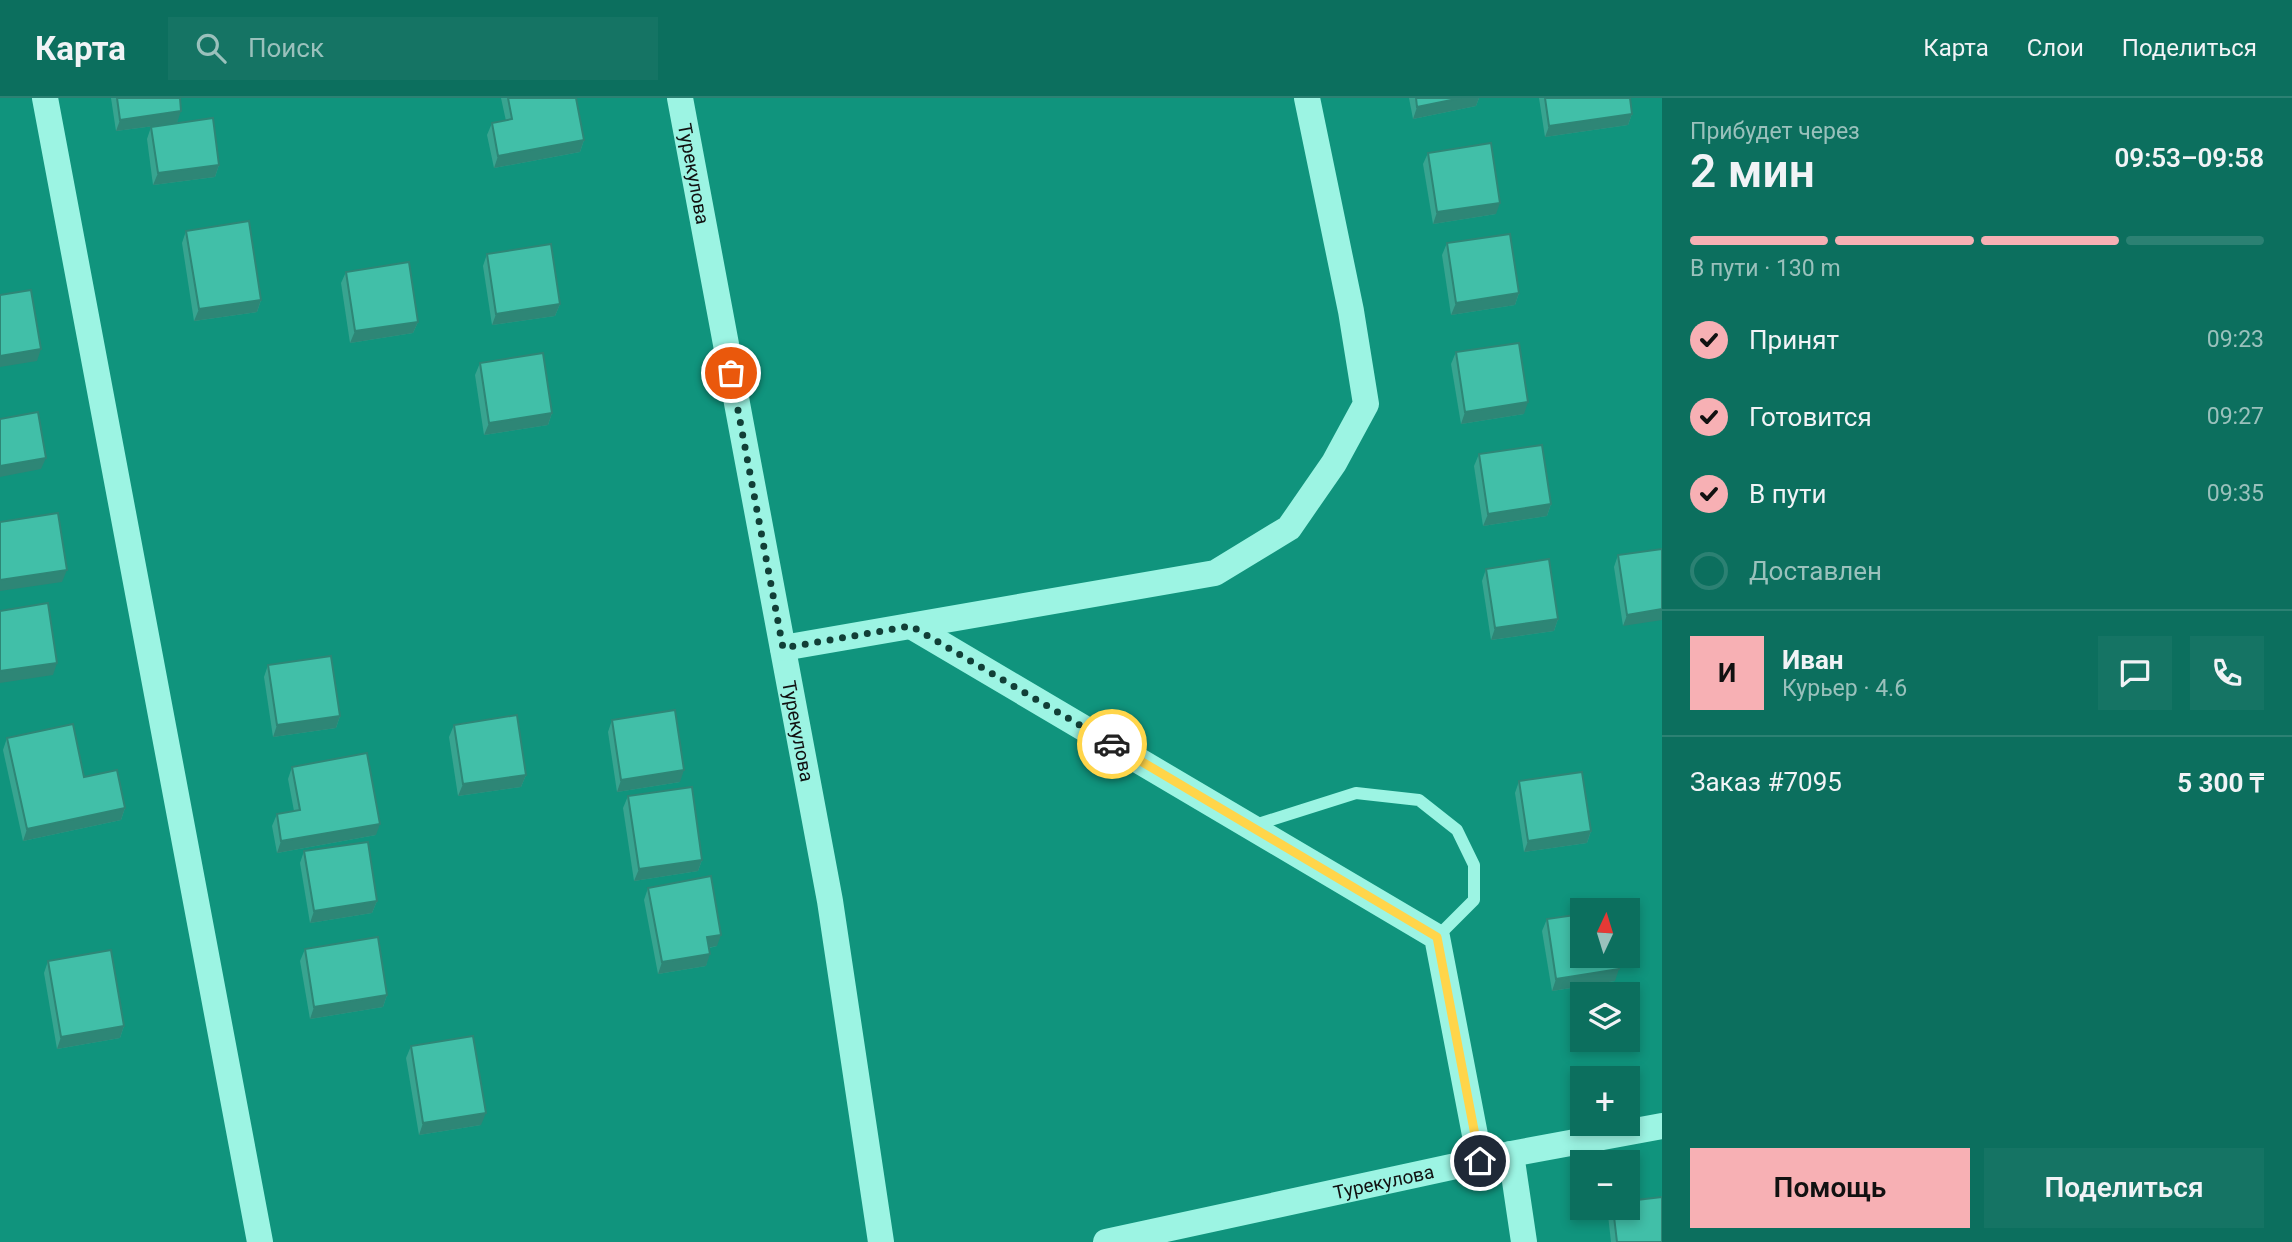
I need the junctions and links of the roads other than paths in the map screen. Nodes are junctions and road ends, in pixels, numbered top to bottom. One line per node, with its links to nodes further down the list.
1 (45, 98): 11 (street)
2 (680, 98): 5 (street, Турекулова)
3 (1307, 98): 4 (street)
4 (911, 626): 5 (street); 6 (street)
5 (783, 648): 12 (street, Турекулова)
6 (1251, 827): 7 (street); 7 (lane)
7 (1437, 937): 10 (street)
8 (1662, 1126): 9 (street, Турекулова)
9 (1511, 1154): 10 (street, Турекулова); 14 (street)
10 (1480, 1161): 13 (street, Турекулова)
11 (260, 1242)
12 (881, 1242)
13 (1106, 1242)
14 (1524, 1242)

